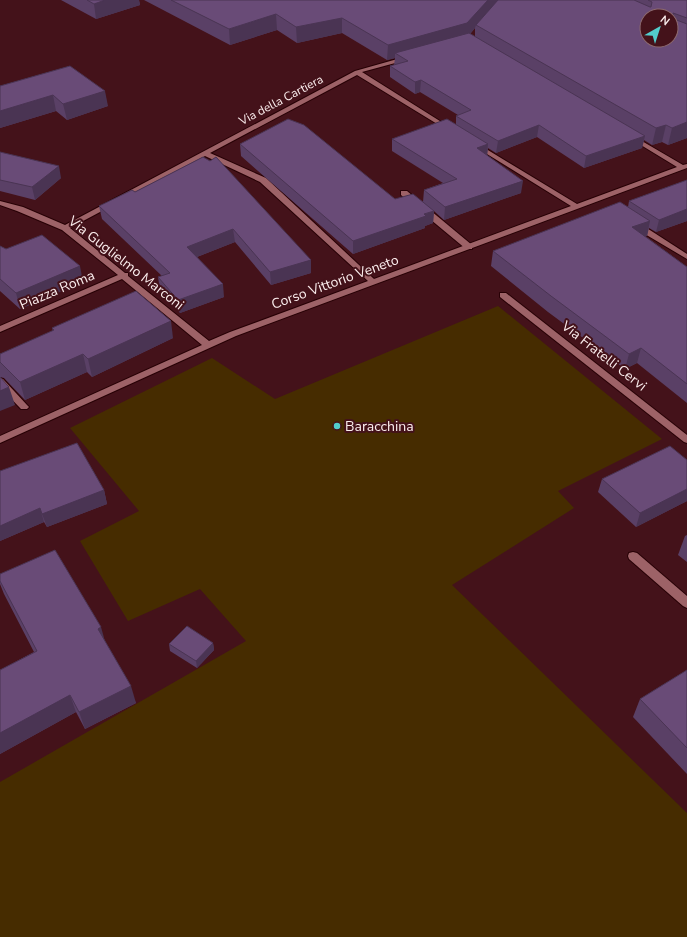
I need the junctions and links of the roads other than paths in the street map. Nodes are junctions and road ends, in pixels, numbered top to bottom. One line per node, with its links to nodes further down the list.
1 (417, 56): 2 (street, Via della Cartiera)
2 (357, 72): 4 (street); 12 (street, Via della Cartiera)
3 (624, 133): 7 (street)
4 (457, 134)
5 (470, 142): 10 (street)
6 (206, 154): 16 (street)
7 (685, 166): 10 (street, Corso Vittorio Veneto)
8 (404, 193): 13 (street)
9 (0, 203): 12 (street, Via Guglielmo Marconi)
10 (577, 208): 13 (street, Corso Vittorio Veneto)
11 (629, 220): 14 (street)
12 (65, 228): 15 (street, Via Guglielmo Marconi)
13 (469, 247): 16 (street, Corso Vittorio Veneto)
14 (687, 257)
15 (125, 276): 18 (street, Via Guglielmo Marconi); 20 (street, Piazza Roma)
16 (373, 282): 21 (street, Corso Vittorio Veneto)
17 (503, 295): 25 (street, Via Fratelli Cervi)
18 (150, 297): 19 (street); 21 (street, Via Guglielmo Marconi)
19 (138, 302)
20 (0, 329)
21 (208, 344): 24 (street, Corso Vittorio Veneto)
22 (0, 381): 23 (street)
23 (24, 407)
24 (0, 440)
25 (687, 440)
26 (633, 556): 27 (street)
27 (687, 603)

